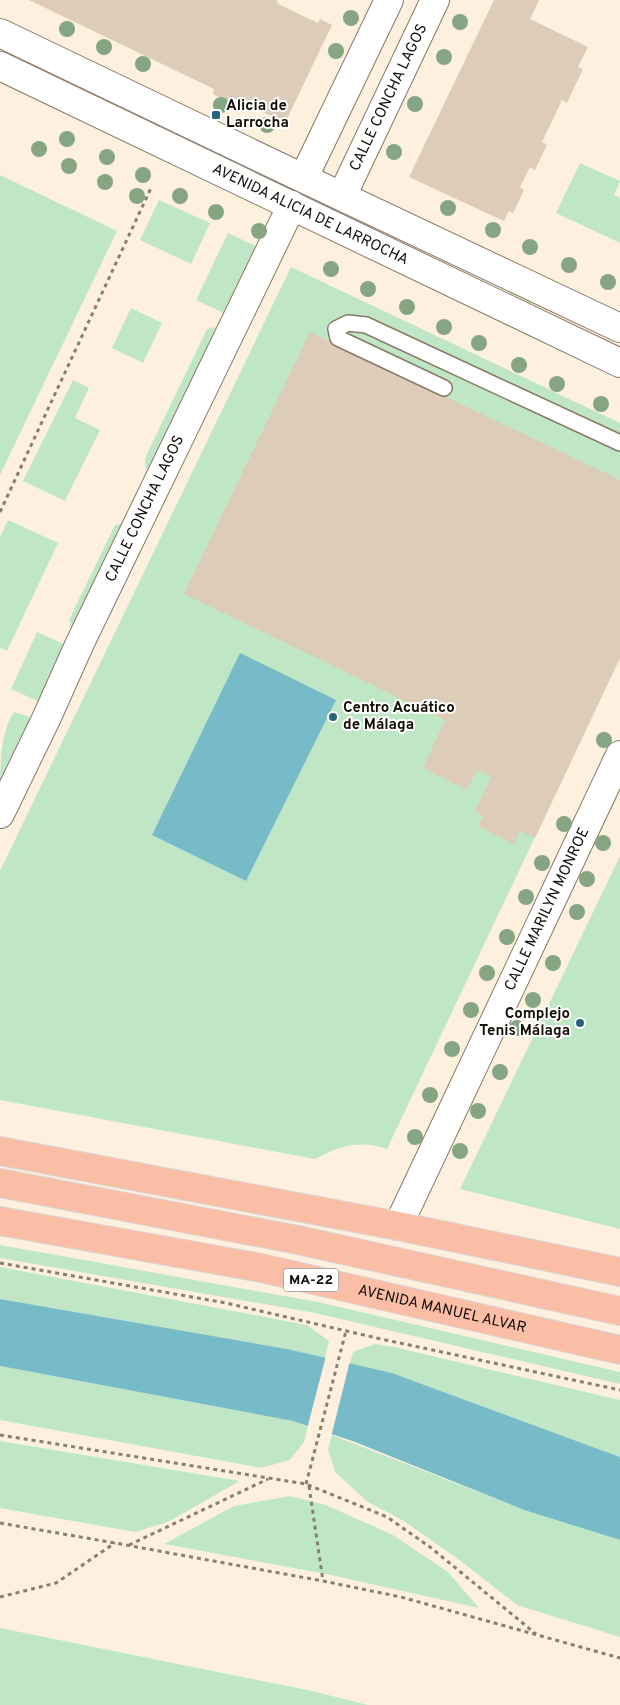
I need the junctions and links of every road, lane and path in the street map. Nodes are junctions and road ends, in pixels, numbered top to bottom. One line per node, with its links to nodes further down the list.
1 (389, 0): 5 (street)
2 (435, 0): 7 (street, CALLE CONCHA LAGOS)
3 (0, 33): 5 (street, AVENIDA ALICIA DE LARROCHA)
4 (0, 66): 8 (street, AVENIDA ALICIA DE LARROCHA)
5 (304, 177): 7 (street, AVENIDA ALICIA DE LARROCHA)
6 (150, 188): 13 (path)
7 (342, 196): 9 (street, AVENIDA ALICIA DE LARROCHA)
8 (292, 205): 10 (street, AVENIDA ALICIA DE LARROCHA); 15 (street, CALLE CONCHA LAGOS)
9 (620, 328)
10 (620, 363)
11 (444, 388): 12 (lane)
12 (620, 443)
13 (0, 512)
14 (620, 755): 19 (street, CALLE MARILYN MONROE)
15 (0, 814)
16 (0, 1151): 19 (main road)
17 (0, 1183): 22 (main road, MA-22)
18 (0, 1221): 24 (main road, AVENIDA MANUEL ALVAR / MA-22)
19 (398, 1226): 21 (main road)
20 (0, 1263): 23 (path)
21 (620, 1272)
22 (620, 1310)
23 (346, 1331): 25 (path); 28 (path)
24 (620, 1350)
25 (620, 1390)
26 (0, 1435): 27 (path)
27 (268, 1479): 28 (path); 31 (path)
28 (308, 1485): 32 (path); 34 (path)
29 (0, 1524): 30 (path)
30 (115, 1543): 31 (path); 33 (path)
31 (128, 1545): 32 (path)
32 (323, 1581): 34 (path)
33 (0, 1597)
34 (537, 1635): 35 (path)
35 (620, 1658)

